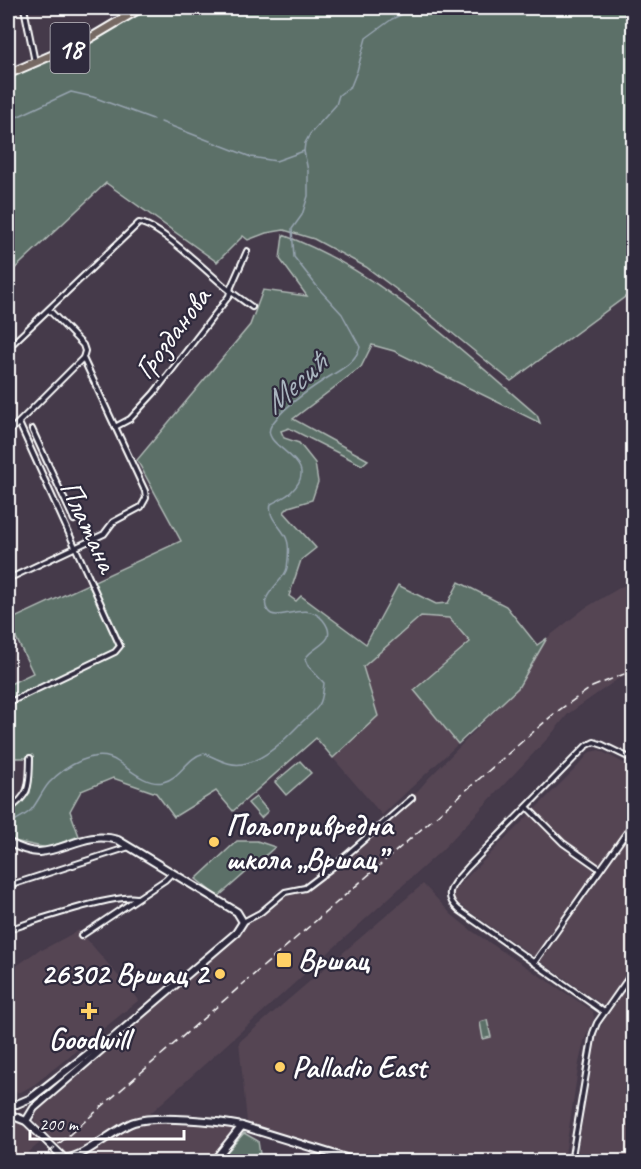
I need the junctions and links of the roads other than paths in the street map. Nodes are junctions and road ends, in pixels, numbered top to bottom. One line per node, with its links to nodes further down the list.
1 (24, 8): 3 (street)
2 (141, 8): 3 (main road, 18)
3 (35, 63): 4 (main road, 18)
4 (8, 74)
5 (247, 251): 6 (street, Грозданова)
6 (230, 291): 7 (street); 8 (street); 12 (street, Грозданова)
7 (252, 307)
8 (49, 310): 9 (street); 10 (street)
9 (8, 348)
10 (83, 358): 11 (street); 12 (street)
11 (19, 423): 13 (street); 16 (street, Платана)
12 (115, 427): 18 (street)
13 (12, 429)
14 (32, 429): 15 (street)
15 (45, 459): 16 (street); 17 (street)
16 (37, 463): 18 (street, Платана)
17 (74, 520)
18 (76, 547): 19 (street); 20 (street, Платана)
19 (8, 579)
20 (8, 703)
21 (30, 758): 25 (street)
22 (633, 760): 24 (street)
23 (412, 798): 33 (street)
24 (527, 807): 29 (street); 36 (street)
25 (8, 810)
26 (633, 822): 29 (street)
27 (8, 843): 28 (street)
28 (130, 847): 30 (street); 31 (street)
29 (600, 869): 36 (street)
30 (171, 873): 32 (street); 33 (street)
31 (8, 886)
32 (137, 898): 34 (street); 35 (street)
33 (243, 922): 39 (street)
34 (8, 930)
35 (81, 936)
36 (534, 963): 38 (street)
37 (633, 970): 38 (street)
38 (604, 1012): 49 (street)
39 (114, 1038): 40 (street); 42 (street)
40 (96, 1048): 41 (street); 42 (street)
41 (80, 1060): 42 (street); 43 (street)
42 (89, 1062): 45 (street)
43 (8, 1105)
44 (8, 1114): 45 (street)
45 (26, 1121): 46 (street)
46 (242, 1126): 47 (street); 48 (street)
47 (213, 1161)
48 (359, 1161)
49 (571, 1161)

